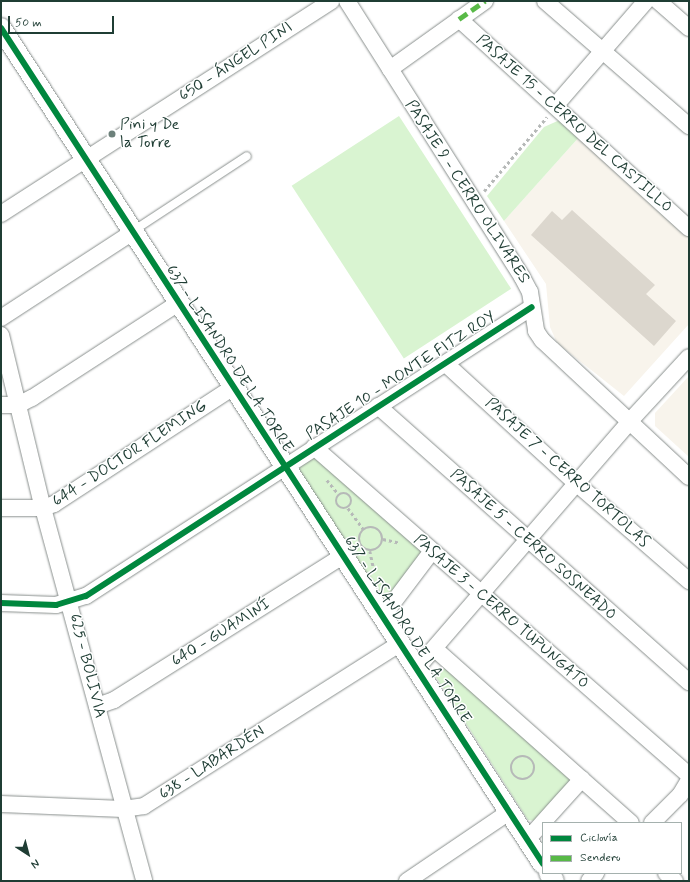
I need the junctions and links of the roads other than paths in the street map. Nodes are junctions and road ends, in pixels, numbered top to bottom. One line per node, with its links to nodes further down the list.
1 (331, 1): 15 (street, 650 - ÁNGEL PINI)
2 (347, 1): 11 (street, PASAJE 9 - CERRO OLIVARES)
3 (485, 1): 7 (street)
4 (545, 1): 10 (street)
5 (646, 1): 10 (street)
6 (658, 1): 9 (street)
7 (459, 19): 11 (street); 12 (street, PASAJE 15 - CERRO DEL CASTILLO)
8 (1, 28): 15 (street, 637 - LISANDRO DE LA TORRE)
9 (689, 28)
10 (603, 49): 12 (street); 13 (street)
11 (390, 69): 20 (street, PASAJE 9 - CERRO OLIVARES)
12 (555, 106): 17 (street, PASAJE 15 - CERRO DEL CASTILLO)
13 (689, 126)
14 (247, 156): 18 (lane)
15 (86, 158): 16 (street, 650 - ÁNGEL PINI); 18 (street, 637 - LISANDRO DE LA TORRE)
16 (1, 214)
17 (689, 228)
18 (133, 232): 19 (street, 637 - LISANDRO DE LA TORRE); 21 (street)
19 (177, 304): 25 (street, 637 - LISANDRO DE LA TORRE); 27 (street)
20 (532, 307): 24 (street, PASAJE 10 - MONTE FITZ ROY); 29 (street, PASAJE 9 - CERRO OLIVARES)
21 (1, 318)
22 (1, 335): 27 (street, 625 - BOLIVIA)
23 (689, 357): 29 (street)
24 (446, 364): 28 (street, PASAJE 10 - MONTE FITZ ROY); 33 (street, PASAJE 7 - CERRO TORTOLAS)
25 (232, 388): 31 (street, 637 - LISANDRO DE LA TORRE); 35 (street, 644 - DOCTOR FLEMING)
26 (1, 405): 27 (street)
27 (18, 405): 35 (street, 625 - BOLIVIA)
28 (378, 406): 30 (street, PASAJE 10 - MONTE FITZ ROY); 36 (street, PASAJE 5 - CERRO SOSNEADO)
29 (629, 422): 32 (street, PASAJE 9 - CERRO OLIVARES); 33 (street)
30 (314, 447): 31 (street, PASAJE 10 - MONTE FITZ ROY); 37 (street, PASAJE 3 - CERRO TUPUNGATO)
31 (284, 467): 38 (street, 637 - LISANDRO DE LA TORRE); 42 (street, PASAJE 10 - MONTE FITZ ROY)
32 (689, 477)
33 (576, 483): 36 (street); 39 (street, PASAJE 7 - CERRO TORTOLAS)
34 (1, 508): 35 (street, 644 - DOCTOR FLEMING)
35 (43, 508): 42 (street, 625 - BOLIVIA)
36 (528, 542): 40 (street); 47 (street, PASAJE 5 - CERRO SOSNEADO)
37 (432, 551): 40 (street, PASAJE 3 - CERRO TUPUNGATO); 43 (street)
38 (343, 556): 43 (street, 637 - LISANDRO DE LA TORRE); 48 (street, 640 - GUAMINÍ)
39 (689, 581)
40 (482, 596): 45 (street); 49 (street, PASAJE 3 - CERRO TUPUNGATO)
41 (1, 603): 42 (street)
42 (71, 603): 48 (street, 625 - BOLIVIA)
43 (382, 616): 44 (street, 637 - LISANDRO DE LA TORRE)
44 (401, 642): 46 (street, 637 - LISANDRO DE LA TORRE); 54 (street, 638 - LABARDÉN)
45 (435, 649): 46 (street); 50 (street)
46 (417, 668): 55 (street, 637 - LISANDRO DE LA TORRE)
47 (689, 682)
48 (97, 706): 54 (street, 625 - BOLIVIA)
49 (689, 775)
50 (582, 779): 56 (street); 57 (street)
51 (689, 780): 52 (street)
52 (685, 799): 58 (street)
53 (1, 804): 54 (street, 638 - LABARDÉN)
54 (123, 809): 63 (street, 625 - BOLIVIA)
55 (510, 812): 60 (street, 637 - LISANDRO DE LA TORRE); 64 (street)
56 (543, 822)
57 (630, 822)
58 (653, 822)
59 (542, 823): 60 (street)
60 (527, 840): 61 (street, 637 - LISANDRO DE LA TORRE)
61 (542, 862)
62 (667, 874): 65 (street)
63 (144, 881)
64 (407, 881)
65 (675, 881)

